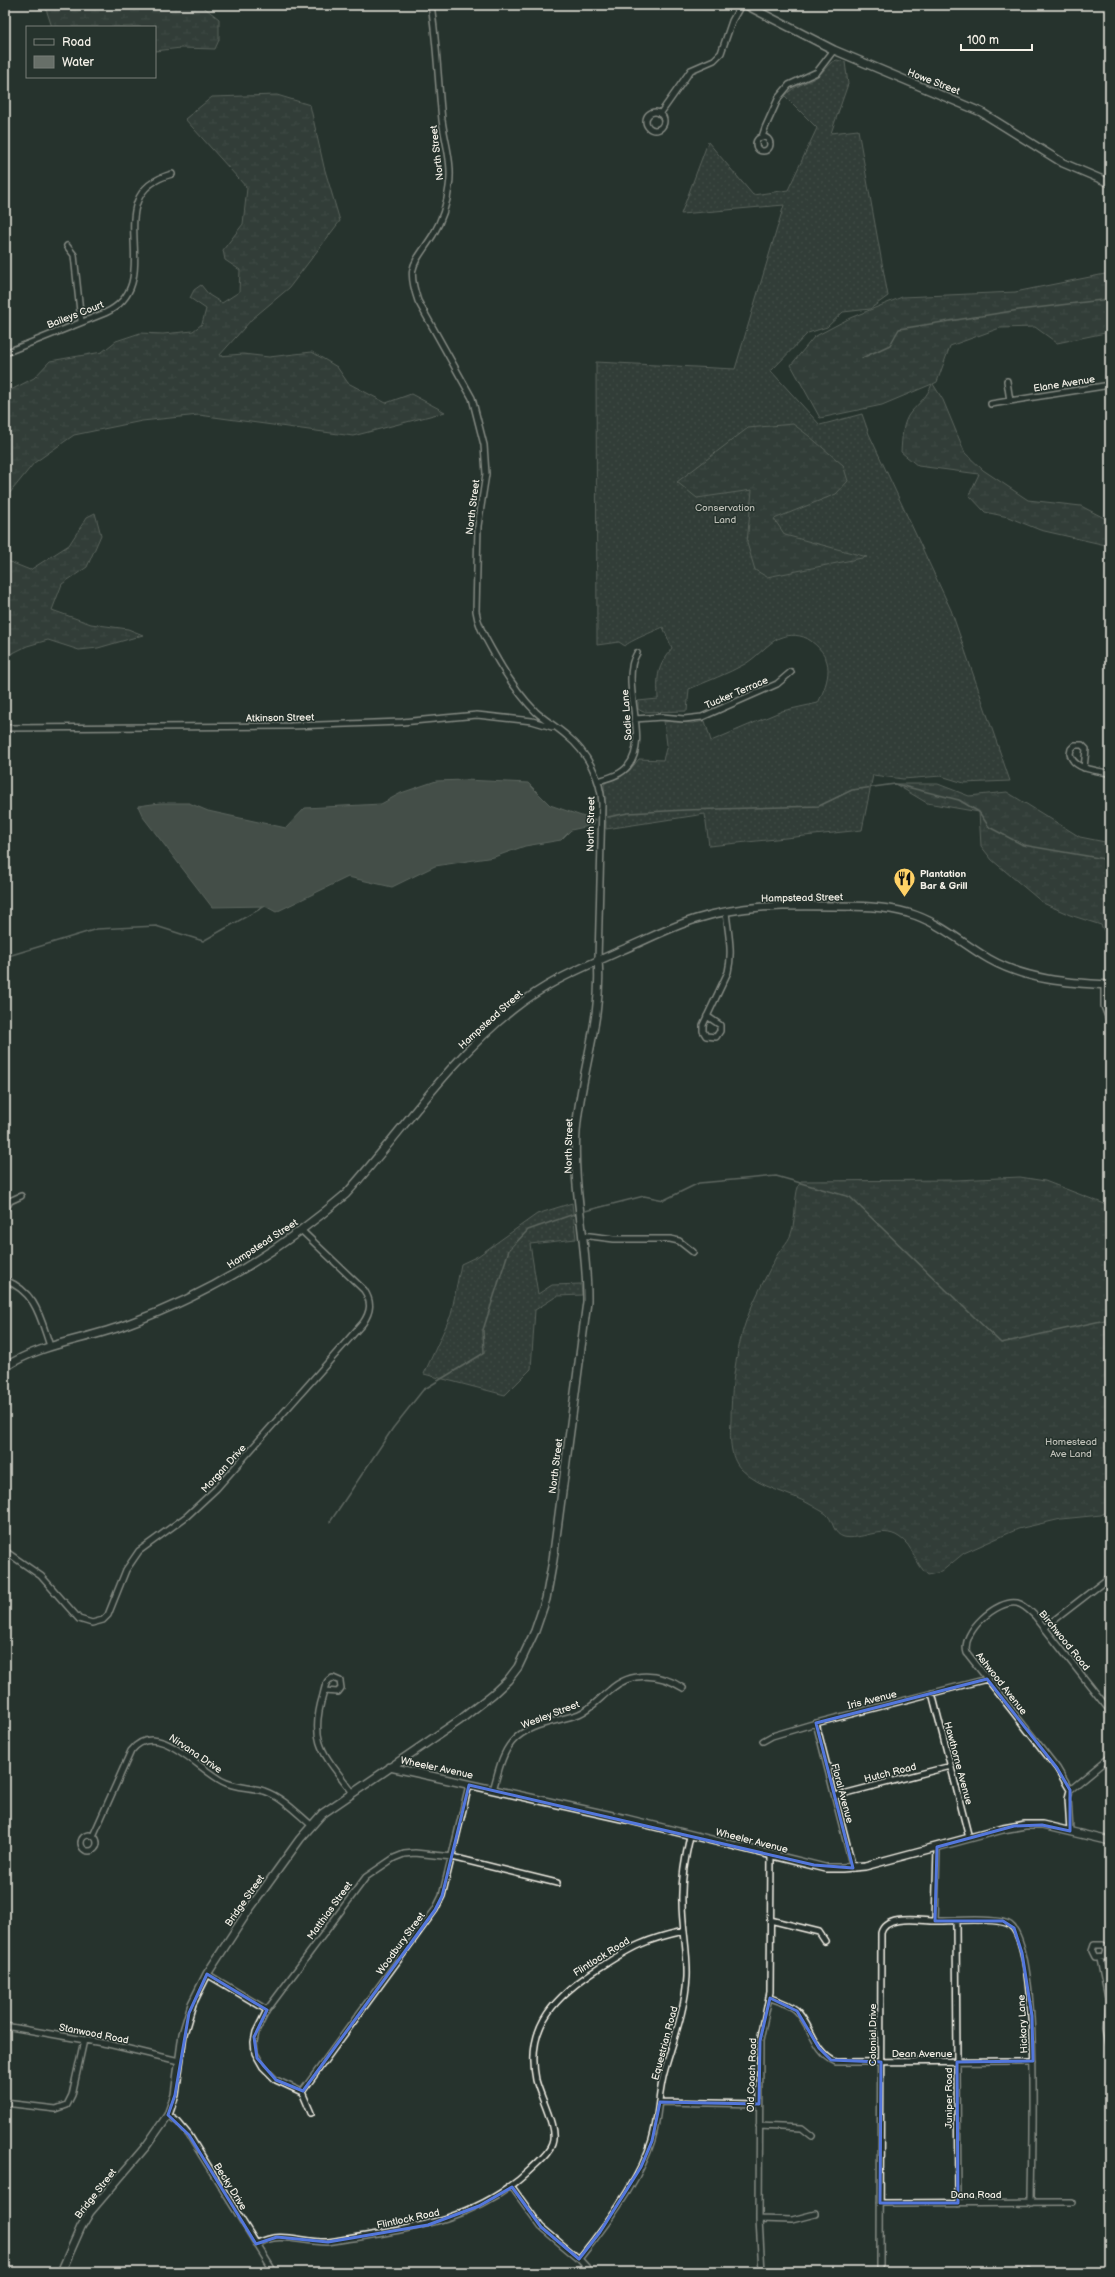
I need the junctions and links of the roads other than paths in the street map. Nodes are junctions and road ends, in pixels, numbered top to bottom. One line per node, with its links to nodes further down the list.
1 (431, 5): 19 (street, North Street)
2 (741, 5): 5 (street)
3 (746, 5): 4 (street, Howe Street)
4 (834, 50): 6 (street); 8 (street, Howe Street)
5 (660, 114)
6 (762, 137)
7 (172, 174): 10 (street, Baileys Court)
8 (1110, 183)
9 (67, 246): 10 (street)
10 (81, 321): 11 (street, Baileys Court)
11 (5, 353)
12 (1007, 380): 14 (street)
13 (1110, 385): 14 (street, Elane Avenue)
14 (1010, 401): 15 (street, Elane Avenue)
15 (991, 404)
16 (637, 653): 18 (street, Sadie Lane)
17 (792, 672): 18 (street, Tucker Terrace)
18 (635, 719): 23 (street, Sadie Lane)
19 (553, 727): 20 (street, Atkinson Street); 23 (street, North Street)
20 (5, 728)
21 (1084, 768): 21 (street); 22 (street)
22 (1110, 774)
23 (598, 781): 25 (street, North Street)
24 (726, 912): 25 (street, Hampstead Street); 26 (street, Hampstead Street); 28 (street)
25 (598, 960): 32 (street, Hampstead Street); 33 (street, North Street)
26 (1107, 985): 27 (street)
27 (1109, 1014): 29 (street)
28 (707, 1016)
29 (1110, 1022)
30 (21, 1196): 31 (street)
31 (5, 1210)
32 (301, 1230): 36 (street, Hampstead Street); 38 (street, Morgan Drive)
33 (582, 1235): 34 (street); 41 (street, North Street)
34 (693, 1252)
35 (5, 1280): 36 (street)
36 (50, 1346): 37 (street, Hampstead Street)
37 (5, 1367)
38 (5, 1551)
39 (1110, 1577): 42 (street)
40 (1018, 1603): 42 (street, Birchwood Road); 43 (street, Ashwood Avenue)
41 (542, 1613): 52 (street, Bridge Street)
42 (1044, 1628): 47 (street, Birchwood Road)
43 (987, 1679): 46 (street, Iris Avenue); 55 (street, Ashwood Avenue)
44 (683, 1688): 54 (street, Wesley Street)
45 (324, 1691): 56 (street)
46 (932, 1693): 48 (street, Iris Avenue); 51 (street, Hawthorne Avenue)
47 (1110, 1711)
48 (816, 1723): 49 (street, Iris Avenue); 57 (street, Floral Avenue)
49 (763, 1741)
50 (1110, 1757): 55 (street)
51 (951, 1766): 57 (street, Hutch Road); 62 (street, Hawthorne Avenue)
52 (390, 1767): 53 (street, Wheeler Avenue); 56 (street, Bridge Street)
53 (470, 1785): 54 (street, Wheeler Avenue); 66 (street, Woodbury Street)
54 (493, 1790): 61 (street, Wheeler Avenue)
55 (1070, 1790): 59 (street)
56 (352, 1792): 58 (street, Bridge Street)
57 (835, 1796): 67 (street, Floral Avenue)
58 (311, 1825): 60 (street, Nirvana Drive); 75 (street, Bridge Street)
59 (1070, 1831): 62 (street, Wheeler Avenue); 63 (street, Wheeler Avenue)
60 (93, 1836)
61 (690, 1836): 65 (street, Wheeler Avenue); 72 (street, Equestrian Road)
62 (969, 1838): 64 (street, Wheeler Avenue)
63 (1110, 1842)
64 (937, 1847): 67 (street, Wheeler Avenue); 70 (street)
65 (772, 1855): 67 (street, Wheeler Avenue); 69 (street, Old Coach Road)
66 (452, 1857): 68 (street, Matthias Street); 78 (street, Matthias Street); 86 (street, Woodbury Street)
67 (853, 1868)
68 (557, 1883)
69 (770, 1920): 73 (street); 76 (street, Old Coach Road)
70 (935, 1921): 71 (street, Hickory Lane); 84 (street, Colonial Drive)
71 (956, 1921): 83 (street, Hickory Lane); 85 (street, Juniper Road)
72 (684, 1931): 87 (street, Equestrian Road); 94 (street, Flintlock Road)
73 (825, 1941)
74 (1110, 1954): 77 (street)
75 (207, 1974): 78 (street); 82 (street, Bridge Street)
76 (770, 1998): 84 (street, Dean Avenue); 89 (street, Old Coach Road)
77 (1109, 2004): 81 (street)
78 (267, 2010): 86 (street, Matthias Street)
79 (5, 2026): 80 (street, Stanwood Road)
80 (84, 2040): 82 (street, Stanwood Road); 88 (street)
81 (1110, 2043)
82 (179, 2061): 91 (street, Bridge Street)
83 (1033, 2061): 85 (street, Dean Avenue); 98 (street, Hickory Lane)
84 (880, 2062): 85 (street, Dean Avenue); 96 (street, Colonial Drive)
85 (957, 2062): 97 (street, Juniper Road)
86 (302, 2092): 90 (street)
87 (660, 2102): 89 (street); 102 (street, Equestrian Road)
88 (5, 2103)
89 (759, 2104): 92 (street, Old Coach Road)
90 (311, 2113)
91 (168, 2115): 101 (street, Becky Drive); 103 (street, Bridge Street)
92 (759, 2126): 93 (street); 100 (street, Old Coach Road)
93 (812, 2136)
94 (512, 2187): 101 (street, Flintlock Road); 102 (street)
95 (1072, 2202): 98 (street, Dana Road)
96 (880, 2203): 97 (street, Dana Road); 107 (street, Colonial Drive)
97 (958, 2203): 98 (street, Dana Road)
98 (1032, 2203)
99 (815, 2214): 100 (street)
100 (759, 2219): 106 (street, Old Coach Road)
101 (256, 2244): 104 (street, Becky Drive)
102 (579, 2259): 105 (street)
103 (61, 2272)
104 (274, 2272)
105 (591, 2272)
106 (762, 2272)
107 (880, 2272)

